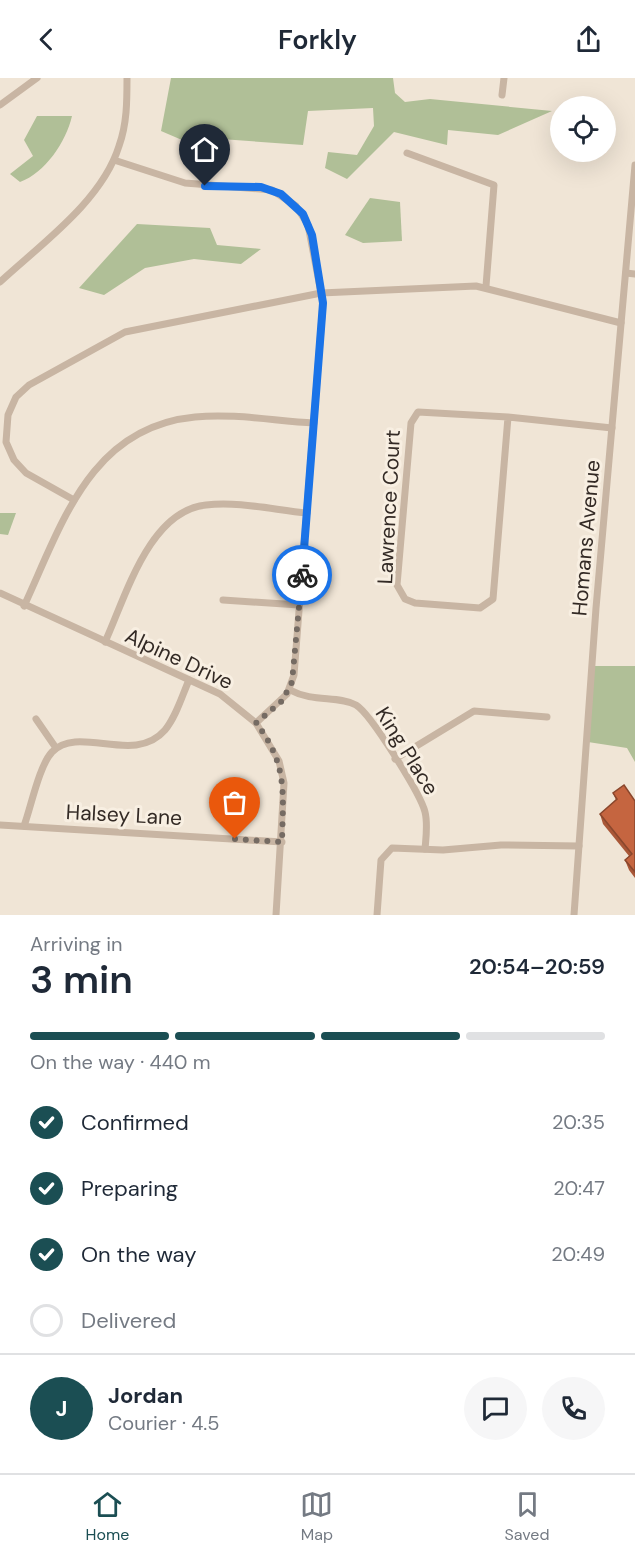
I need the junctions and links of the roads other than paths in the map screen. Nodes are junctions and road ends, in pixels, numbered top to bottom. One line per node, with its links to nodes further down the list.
1 (37, 78): 5 (street)
2 (127, 78): 7 (street)
3 (504, 78): 4 (street)
4 (502, 95)
5 (0, 105)
6 (407, 153): 12 (street)
7 (114, 160): 11 (street); 13 (street)
8 (635, 165): 9 (street, Homans Avenue)
9 (626, 273): 10 (street); 14 (street, Homans Avenue)
10 (635, 274)
11 (0, 282)
12 (486, 286): 13 (street); 14 (street)
13 (321, 293): 16 (street); 18 (street)
14 (621, 323): 17 (street, Homans Avenue)
15 (508, 417): 15 (street, Lawrence Court); 17 (street, Lawrence Court)
16 (314, 423): 18 (street); 19 (street)
17 (612, 428): 35 (street, Homans Avenue)
18 (74, 500): 23 (street)
19 (307, 513): 22 (street); 24 (street)
20 (0, 593): 23 (street, Alpine Drive)
21 (223, 600): 22 (street)
22 (299, 605): 26 (street)
23 (24, 606): 24 (street, Alpine Drive)
24 (105, 642): 25 (street, Alpine Drive)
25 (189, 680): 29 (street, Alpine Drive); 30 (street)
26 (290, 690): 29 (street); 31 (street, King Place)
27 (547, 717): 31 (street)
28 (36, 719): 30 (street)
29 (256, 723): 34 (street, Alpine Drive)
30 (57, 748): 33 (street)
31 (395, 759): 36 (street, King Place)
32 (0, 825): 33 (street, Halsey Lane)
33 (24, 826): 34 (street, Halsey Lane)
34 (282, 842): 37 (street, Alpine Drive)
35 (579, 846): 36 (street); 39 (street, Homans Avenue)
36 (425, 849): 38 (street)
37 (276, 915)
38 (377, 915)
39 (574, 915)

